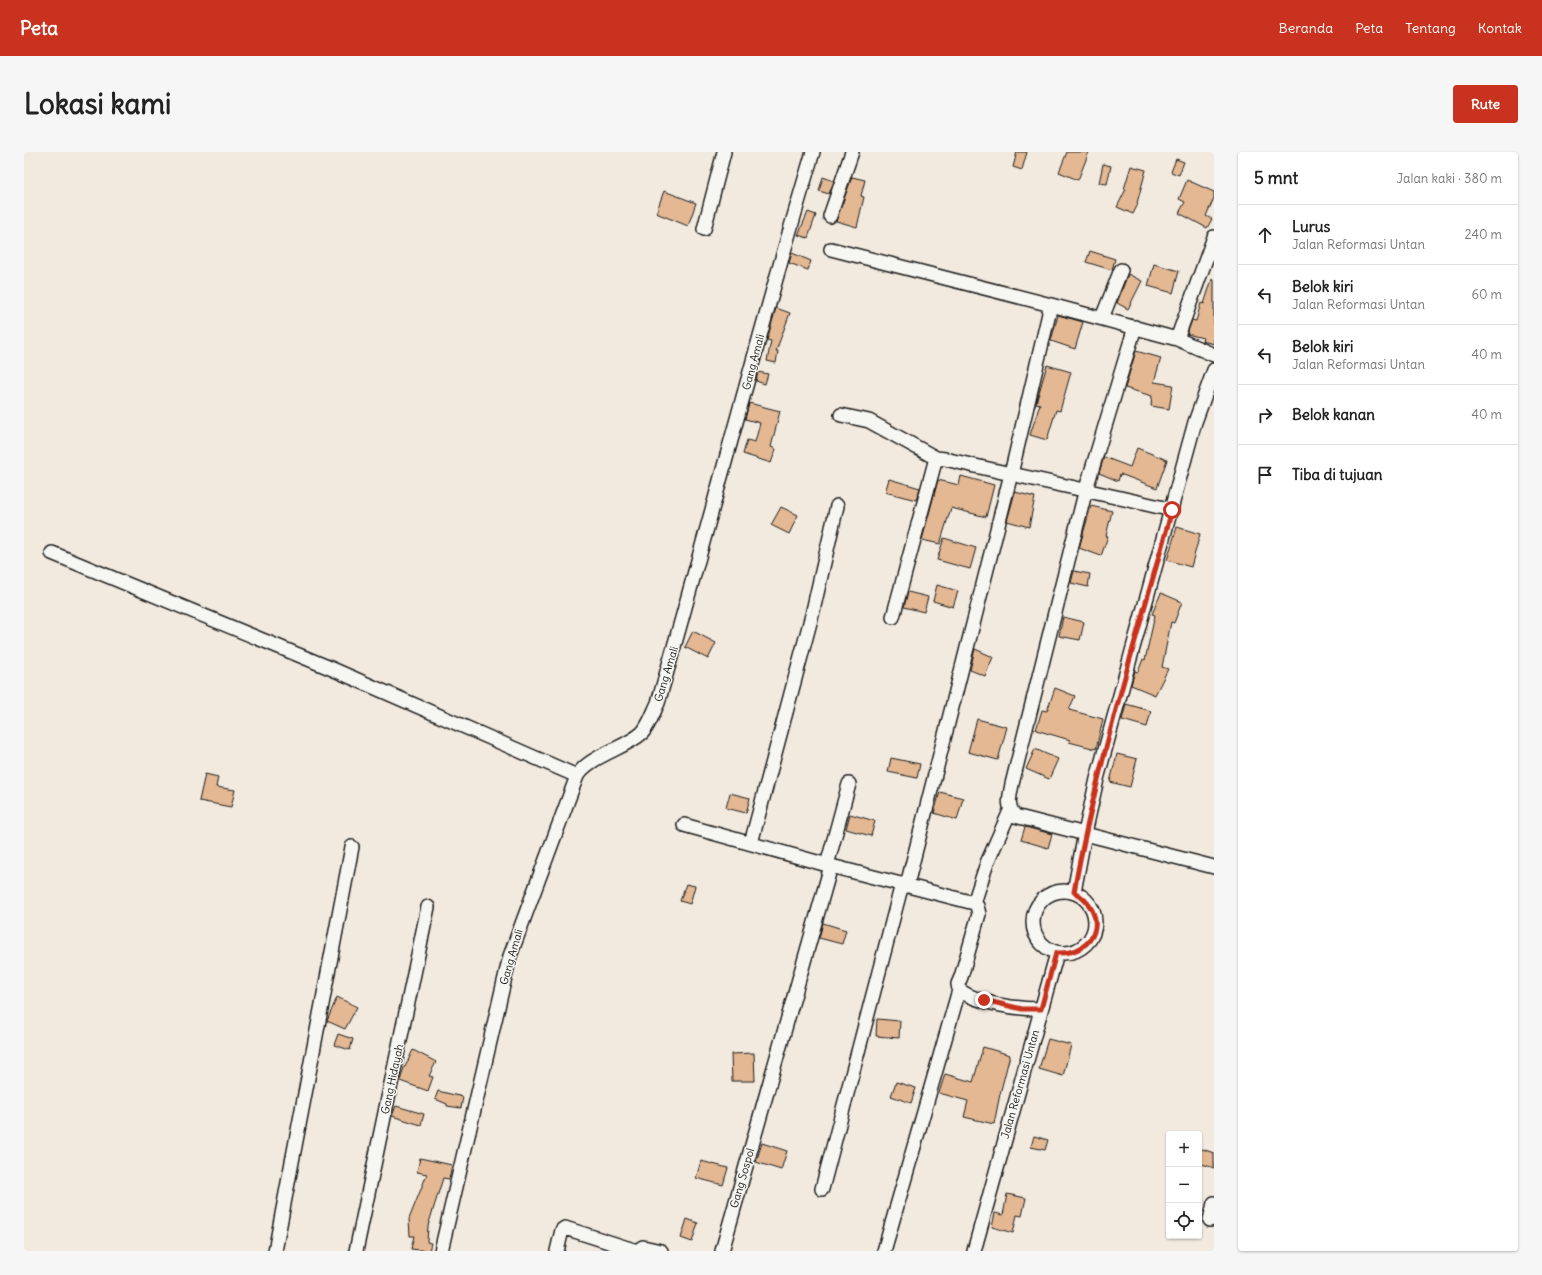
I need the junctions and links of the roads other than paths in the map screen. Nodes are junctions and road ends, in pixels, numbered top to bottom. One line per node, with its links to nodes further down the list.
1 (724, 152): 5 (street)
2 (813, 152): 23 (street, Gang Amali)
3 (852, 152): 4 (street)
4 (830, 216)
5 (704, 229)
6 (1214, 237): 12 (street)
7 (831, 249): 9 (street)
8 (1121, 270): 10 (street)
9 (1051, 305): 10 (street); 17 (street)
10 (1102, 318): 11 (street)
11 (1135, 327): 12 (street); 18 (street)
12 (1176, 339): 13 (street)
13 (1214, 355)
14 (1214, 370): 20 (street)
15 (841, 415): 16 (street)
16 (936, 458): 17 (street); 22 (street)
17 (1011, 474): 18 (street); 32 (street)
18 (1086, 489): 20 (street); 25 (street)
19 (837, 506): 28 (street)
20 (1172, 510): 27 (street)
21 (52, 553): 23 (street)
22 (893, 617)
23 (576, 776): 44 (street, Gang Amali)
24 (850, 784): 30 (street, Gang Sospol)
25 (1010, 811): 27 (street); 34 (street)
26 (684, 825): 28 (street)
27 (1085, 833): 31 (street); 33 (street)
28 (751, 844): 30 (street)
29 (352, 847): 42 (street)
30 (829, 866): 32 (street); 48 (street, Gang Sospol)
31 (1214, 867)
32 (904, 885): 34 (street); 39 (street)
33 (1074, 892): 36 (street); 36 (street)
34 (974, 903): 37 (street)
35 (428, 907): 43 (street, Gang Hidayah)
36 (1056, 953): 38 (street, Jalan Reformasi Untan)
37 (959, 990): 38 (street); 49 (street)
38 (1041, 1009): 50 (street, Jalan Reformasi Untan)
39 (822, 1189)
40 (1214, 1203): 41 (street)
41 (1210, 1220)
42 (275, 1251)
43 (356, 1251)
44 (441, 1251)
45 (557, 1251): 46 (street)
46 (637, 1251): 47 (street)
47 (661, 1251)
48 (722, 1251)
49 (884, 1251)
50 (974, 1251)

